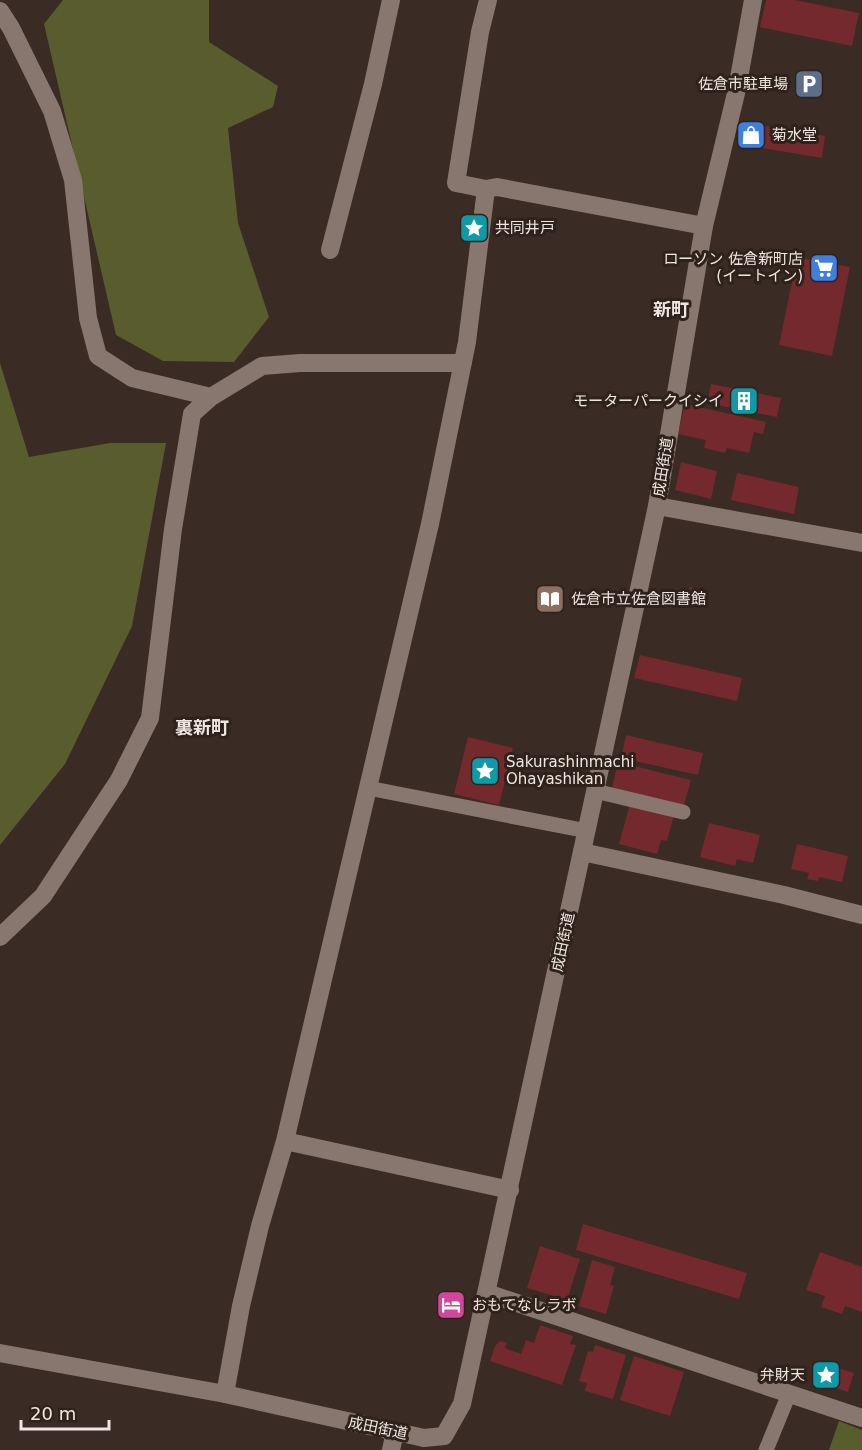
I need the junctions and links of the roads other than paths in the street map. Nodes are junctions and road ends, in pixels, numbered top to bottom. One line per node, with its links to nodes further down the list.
1 (391, 0): 7 (street)
2 (488, 0): 5 (street)
3 (753, 0): 6 (street, 成田街道)
4 (0, 11): 9 (street)
5 (486, 189): 6 (street); 8 (street)
6 (704, 226): 10 (street, 成田街道)
7 (330, 250)
8 (463, 363): 9 (street); 12 (street)
9 (211, 397): 18 (street)
10 (657, 506): 11 (street); 13 (street, 成田街道)
11 (862, 543)
12 (368, 788): 15 (lane); 19 (street)
13 (594, 791): 14 (lane); 15 (street, 成田街道)
14 (683, 812)
15 (587, 831): 16 (street, 成田街道)
16 (582, 852): 17 (street); 20 (street, 成田街道)
17 (862, 915)
18 (0, 937)
19 (285, 1141): 20 (street); 23 (street)
20 (510, 1190): 21 (street, 成田街道)
21 (488, 1293): 24 (street); 26 (street, 成田街道)
22 (0, 1353): 23 (street, 成田街道)
23 (225, 1394): 26 (street, 成田街道)
24 (789, 1394): 25 (street); 28 (lane)
25 (862, 1418)
26 (395, 1432): 27 (street)
27 (391, 1450)
28 (765, 1450)

